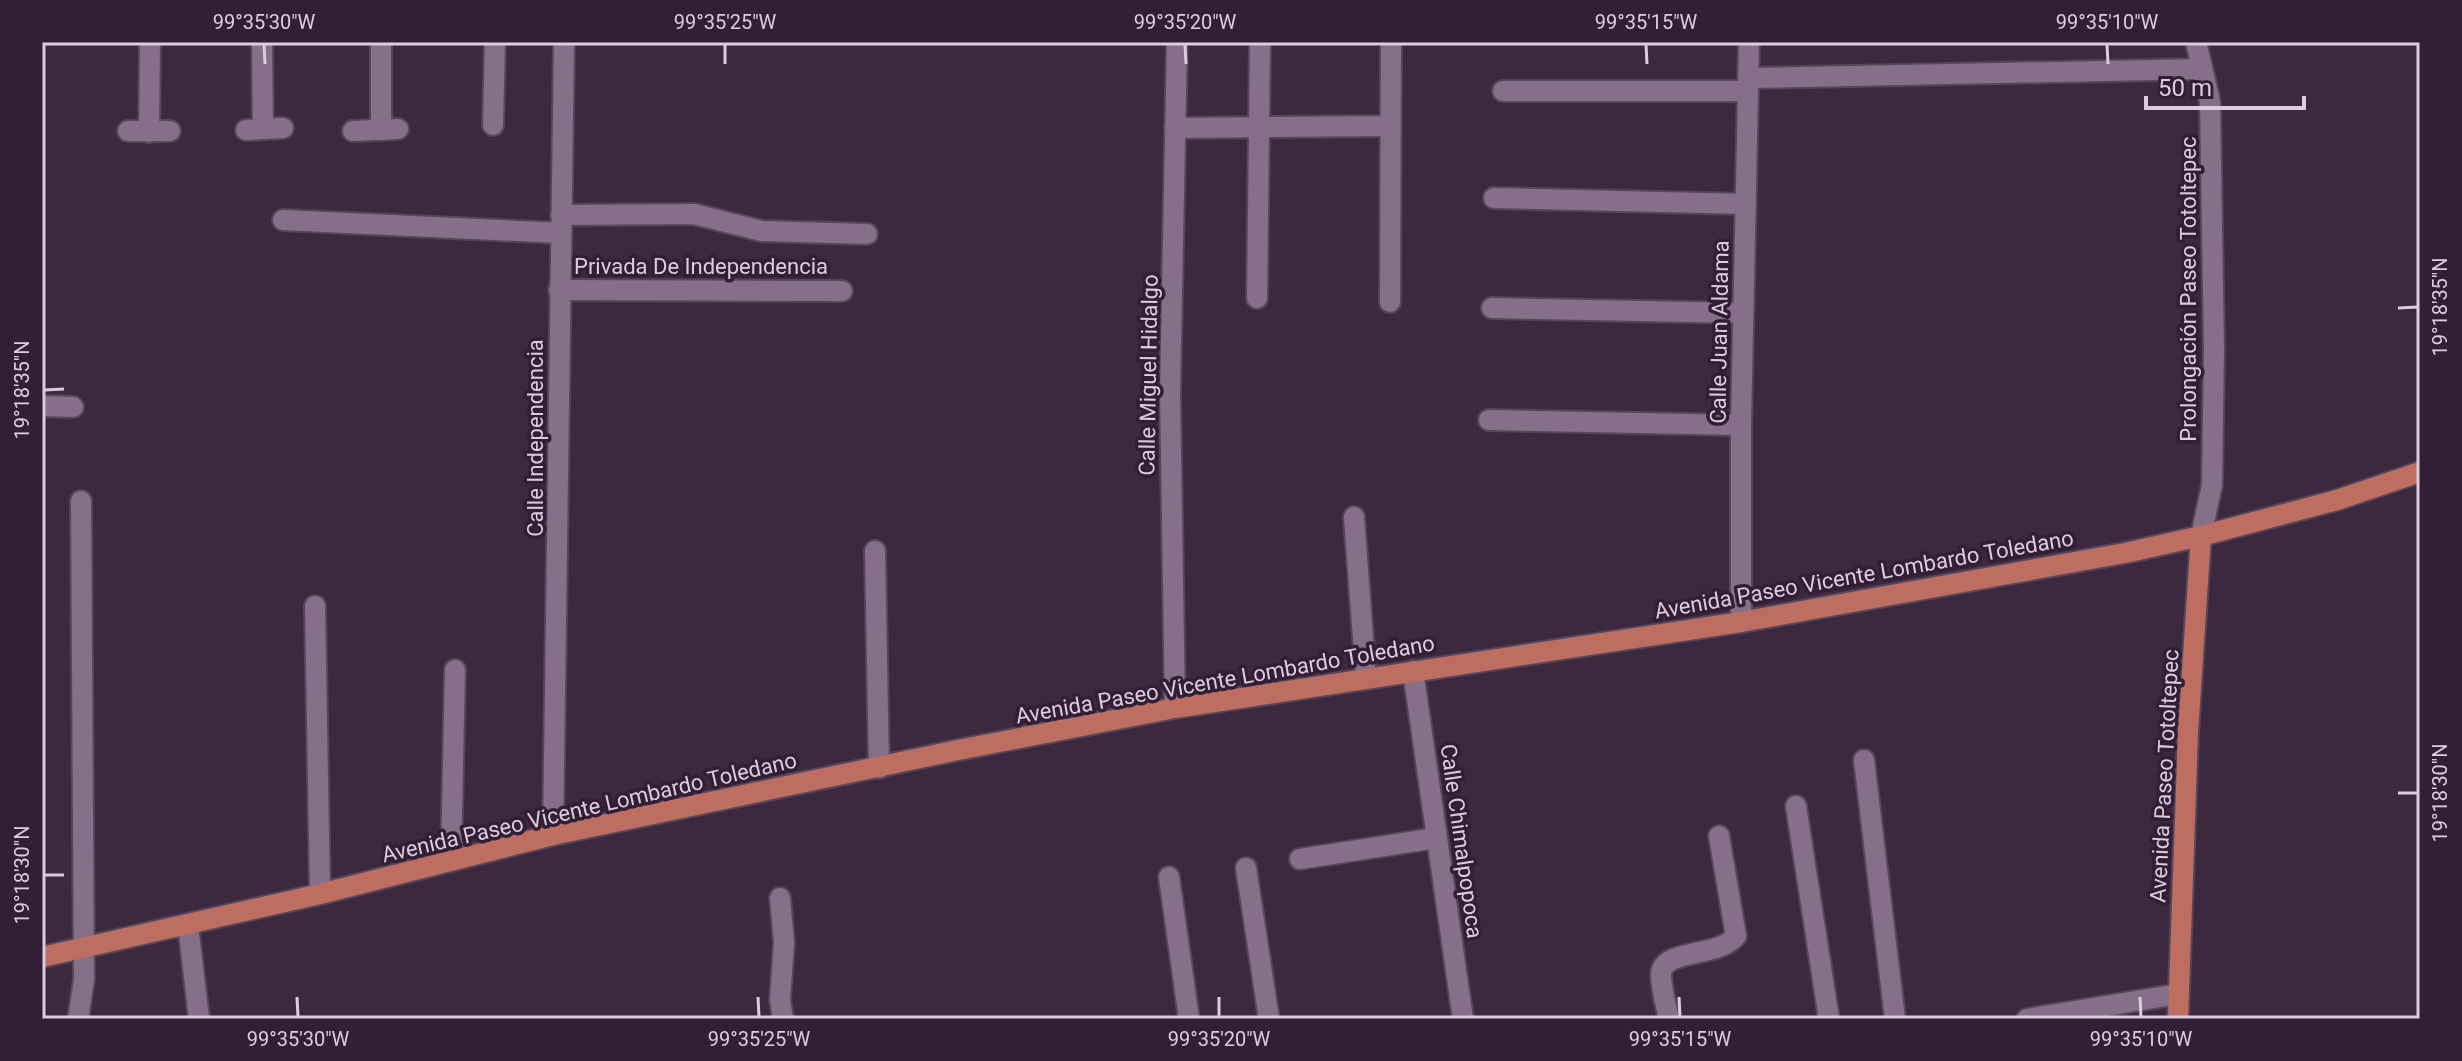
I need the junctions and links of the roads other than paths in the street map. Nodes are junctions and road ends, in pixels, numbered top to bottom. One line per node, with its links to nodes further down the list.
1 (150, 42): 22 (street)
2 (262, 42): 17 (street)
3 (381, 42): 21 (street)
4 (495, 42): 14 (street)
5 (564, 42): 26 (street, Calle Independencia)
6 (1177, 42): 16 (street, Calle Miguel Hidalgo)
7 (1260, 42): 18 (street)
8 (1391, 42): 15 (street)
9 (1749, 42): 12 (street, Calle Juan Aldama)
10 (2196, 42): 11 (street, Prolongación Paseo Totoltepec)
11 (2202, 69): 12 (street); 41 (street, Prolongación Paseo Totoltepec)
12 (1749, 85): 13 (street); 24 (street, Calle Juan Aldama)
13 (1503, 91)
14 (493, 125)
15 (1388, 126): 18 (street); 31 (street)
16 (1175, 128): 18 (street); 48 (street, Calle Miguel Hidalgo)
17 (264, 129)
18 (1259, 129): 30 (street)
19 (128, 131): 22 (street)
20 (170, 131): 22 (street)
21 (353, 131)
22 (149, 132)
23 (1494, 198): 24 (street)
24 (1746, 204): 33 (street, Calle Juan Aldama)
25 (283, 220): 26 (street)
26 (561, 224): 27 (street); 28 (street, Calle Independencia)
27 (867, 234)
28 (559, 290): 29 (street, Privada De Independencia); 52 (street, Calle Independencia)
29 (842, 291)
30 (1257, 298)
31 (1390, 302)
32 (1492, 308): 33 (street)
33 (1743, 313): 37 (street, Calle Juan Aldama)
34 (42, 406): 35 (street)
35 (73, 407)
36 (1489, 420): 37 (street)
37 (1741, 425): 44 (street, Calle Juan Aldama)
38 (2420, 472): 41 (main road, Avenida Paseo Vicente Lombardo Toledano)
39 (81, 501): 62 (street)
40 (1354, 517): 47 (street)
41 (2201, 536): 44 (main road, Avenida Paseo Vicente Lombardo Toledano); 64 (main road, Avenida Paseo Totoltepec)
42 (875, 551): 50 (street)
43 (315, 606): 59 (street)
44 (1741, 622): 46 (main road, Avenida Paseo Vicente Lombardo Toledano)
45 (455, 670): 56 (street)
46 (1413, 671): 47 (main road, Avenida Paseo Vicente Lombardo Toledano); 54 (street, Calle Chimalpopoca)
47 (1366, 678): 48 (main road, Avenida Paseo Vicente Lombardo Toledano)
48 (1175, 708): 50 (main road, Avenida Paseo Vicente Lombardo Toledano)
49 (1864, 760): 73 (street)
50 (879, 768): 52 (main road, Avenida Paseo Vicente Lombardo Toledano)
51 (1796, 806): 72 (street)
52 (553, 835): 56 (main road, Avenida Paseo Vicente Lombardo Toledano)
53 (1719, 836): 71 (street)
54 (1436, 838): 55 (street); 70 (street, Calle Chimalpopoca)
55 (1300, 859)
56 (451, 860): 59 (main road, Avenida Paseo Vicente Lombardo Toledano)
57 (1246, 868): 69 (street)
58 (1169, 877): 68 (street)
59 (320, 894): 61 (main road, Avenida Paseo Vicente Lombardo Toledano)
60 (780, 898): 67 (street)
61 (188, 925): 62 (main road, Avenida Paseo Vicente Lombardo Toledano); 66 (street)
62 (84, 948): 63 (main road, Avenida Paseo Vicente Lombardo Toledano); 65 (street)
63 (42, 957)
64 (2178, 994): 74 (street); 75 (main road, Avenida Paseo Totoltepec)
65 (78, 1019)
66 (199, 1019)
67 (783, 1019)
68 (1189, 1019)
69 (1269, 1019)
70 (1463, 1019)
71 (1669, 1019)
72 (1829, 1019)
73 (1895, 1019)
74 (2027, 1019)
75 (2178, 1019)

